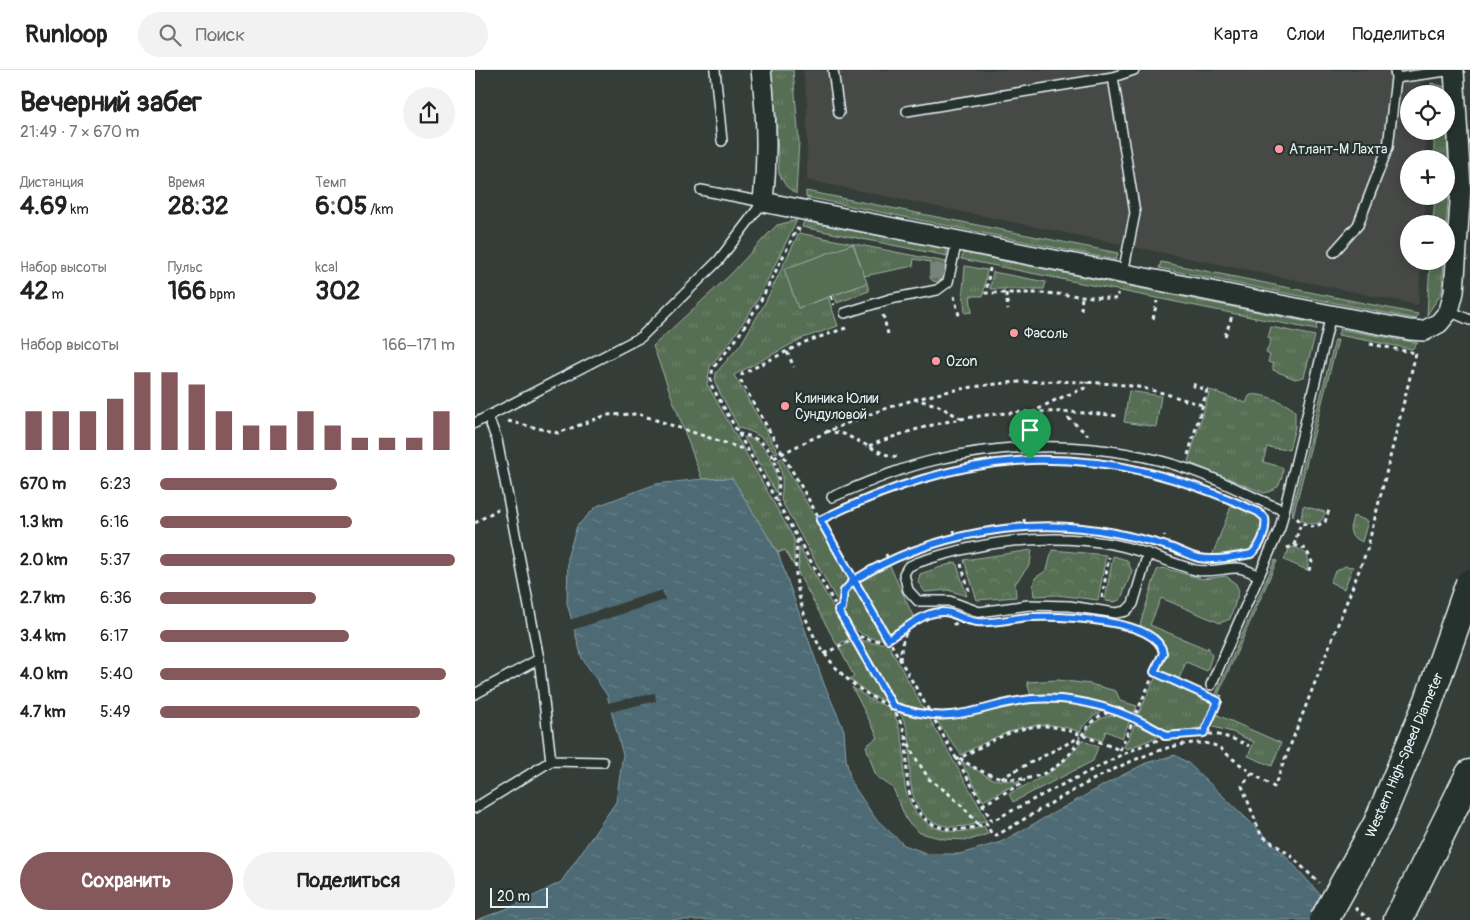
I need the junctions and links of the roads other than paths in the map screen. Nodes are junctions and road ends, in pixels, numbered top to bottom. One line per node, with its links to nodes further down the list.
1 (715, 70): 10 (lane)
2 (761, 70): 12 (street)
3 (833, 70): 9 (lane)
4 (1134, 70): 7 (lane)
5 (1454, 70): 6 (lane); 16 (street)
6 (1396, 74): 14 (lane)
7 (1113, 77): 8 (lane); 15 (lane)
8 (907, 111)
9 (839, 113)
10 (722, 141)
11 (701, 190): 12 (lane)
12 (763, 202): 13 (street); 20 (lane)
13 (957, 240): 15 (street); 17 (lane)
14 (1334, 252)
15 (1123, 273): 18 (street)
16 (1449, 311): 18 (street); 19 (lane)
17 (845, 313)
18 (1331, 315): 23 (lane)
19 (1470, 320)
20 (488, 417): 21 (lane); 27 (lane)
21 (475, 423)
22 (832, 497): 23 (lane)
23 (1283, 510): 25 (lane)
24 (1148, 553): 24 (lane); 25 (lane)
25 (1259, 576): 28 (lane)
26 (1470, 583): 34 (highway, Western High-Speed Diameter, bridge)
27 (539, 659): 29 (lane); 30 (lane)
28 (1211, 685)
29 (475, 694)
30 (551, 761): 31 (lane); 33 (lane)
31 (603, 762)
32 (1470, 774): 35 (highway)
33 (475, 808)
34 (1324, 920)
35 (1398, 920)

